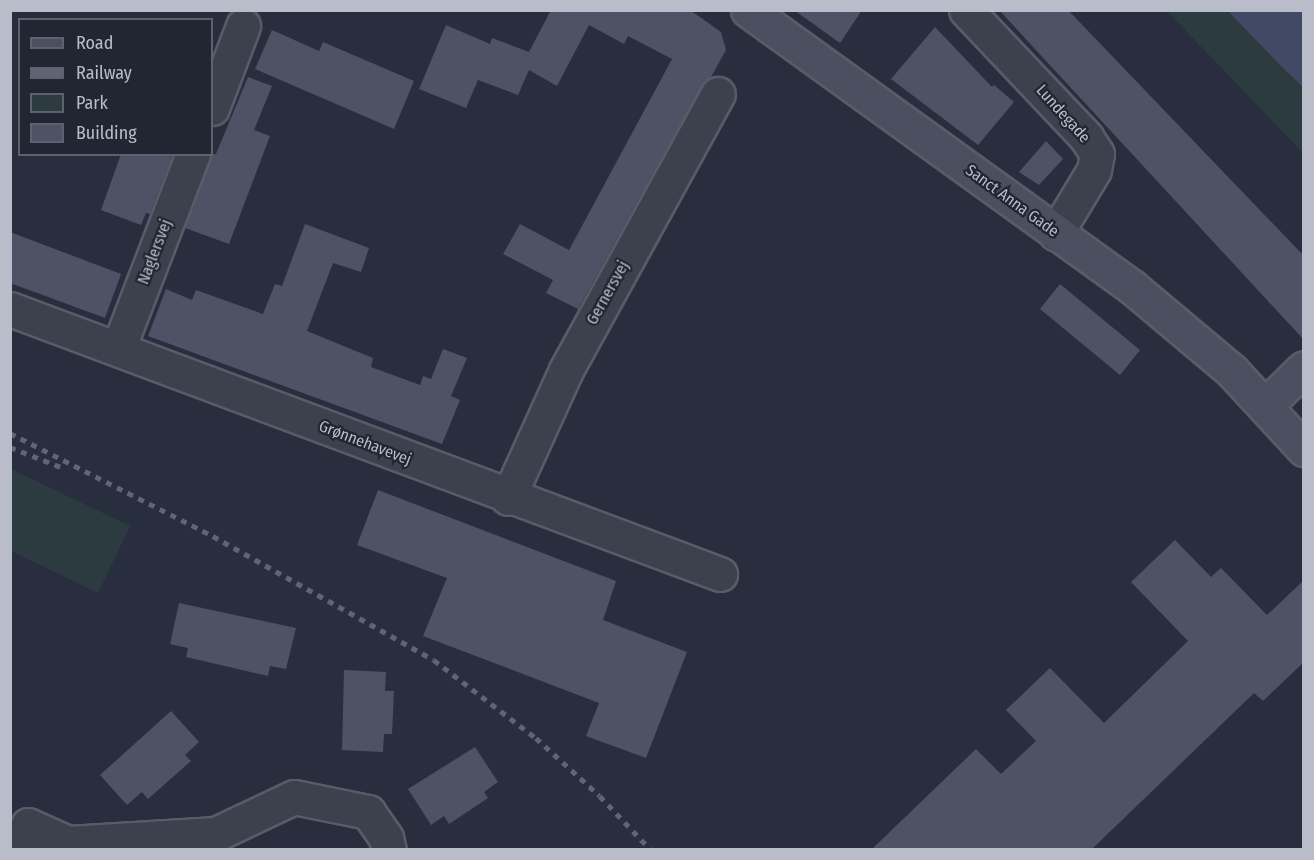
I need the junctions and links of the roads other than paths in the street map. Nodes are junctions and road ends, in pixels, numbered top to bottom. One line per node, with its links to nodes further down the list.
1 (748, 10): 7 (main road, Sanct Anna Gade)
2 (966, 10): 7 (street, Lundegade)
3 (243, 26): 5 (street)
4 (718, 94): 13 (street, Gernersvej)
5 (213, 97)
6 (192, 156): 9 (street, Naglersvej)
7 (1056, 233): 11 (main road, Sanct Anna Gade)
8 (10, 309): 9 (street, Grønnehavevej)
9 (118, 348): 13 (street, Grønnehavevej)
10 (1304, 368): 11 (main road)
11 (1265, 406): 12 (main road, Sanct Anna Gade)
12 (1304, 449)
13 (508, 498): 14 (street, Grønnehavevej)
14 (720, 574)
15 (17, 849): 16 (street)
16 (389, 849)

